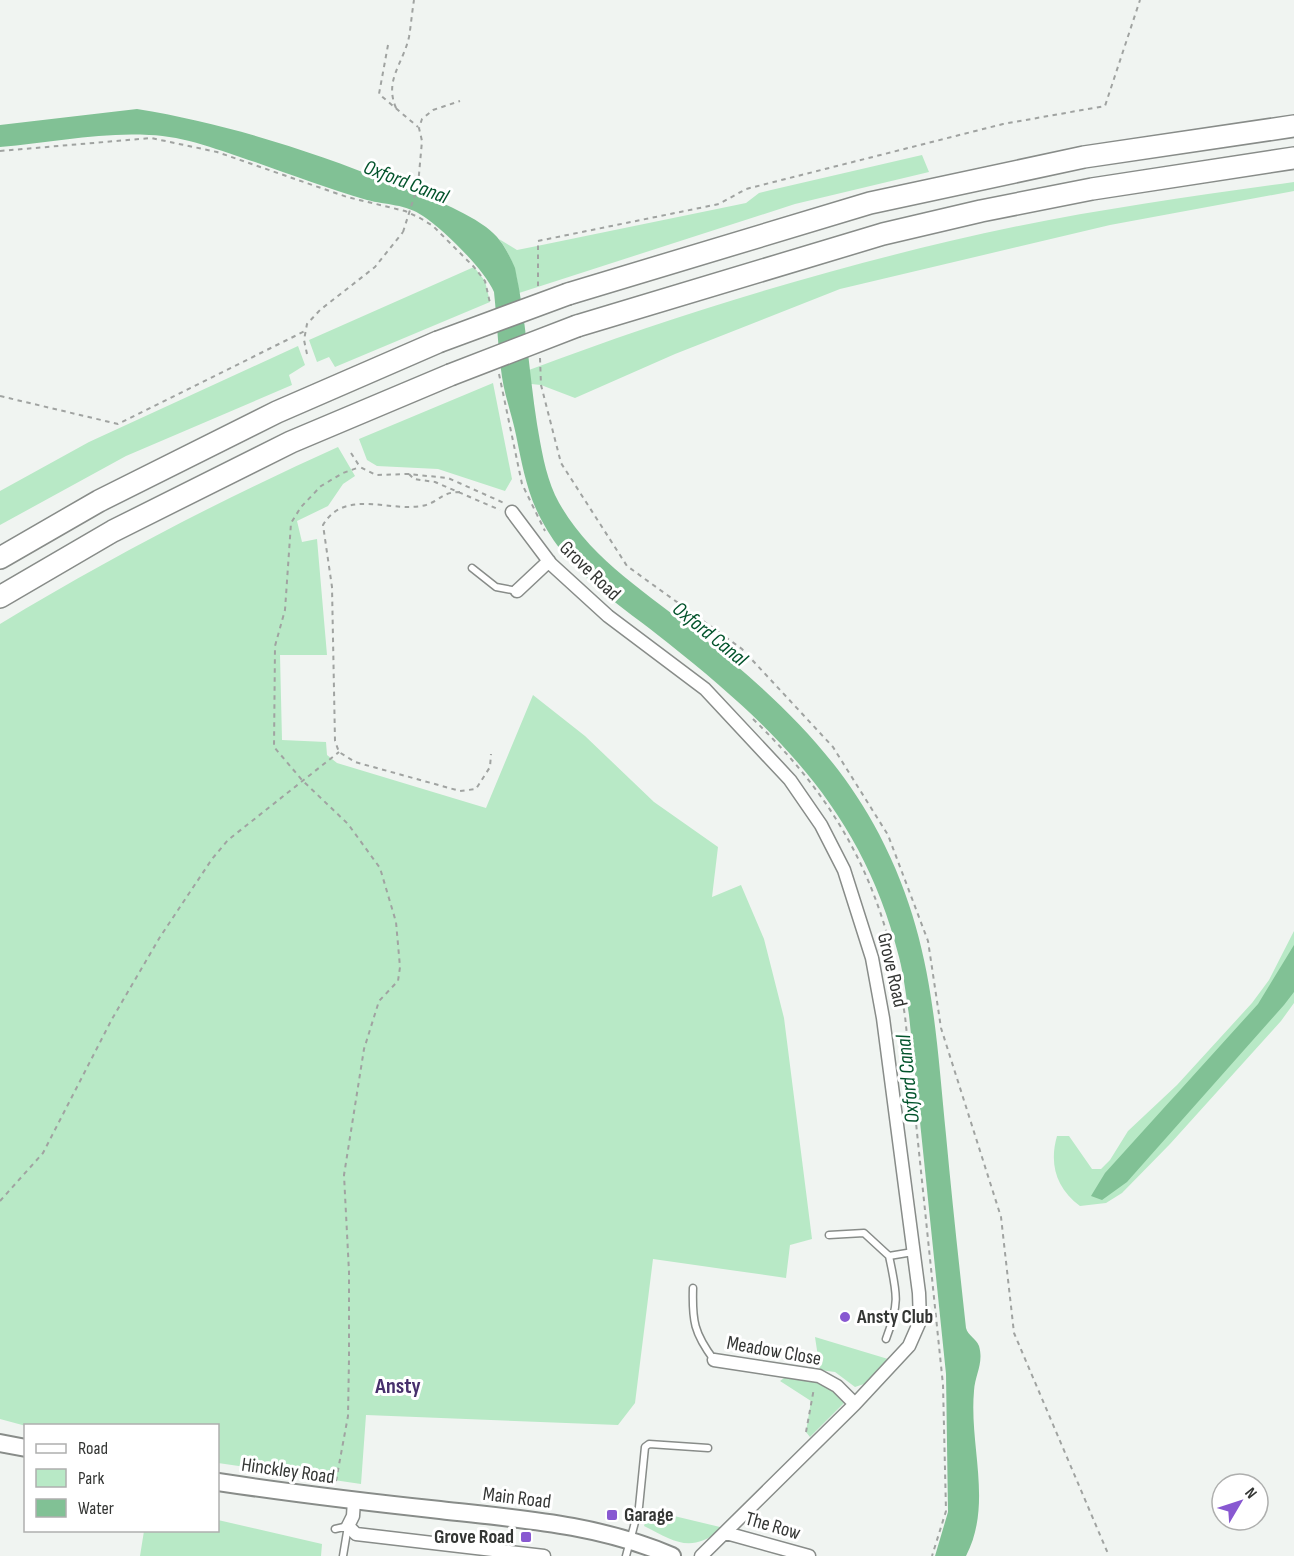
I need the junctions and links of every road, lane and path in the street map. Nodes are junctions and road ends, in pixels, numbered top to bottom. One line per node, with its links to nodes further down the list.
1 (414, 0): 5 (path)
2 (1140, 0): 10 (path)
3 (388, 45): 5 (path)
4 (460, 101): 7 (path)
5 (396, 108): 7 (path)
6 (1294, 126): 23 (highway, bridge)
7 (419, 128): 12 (path, bridge)
8 (0, 151): 11 (path)
9 (1294, 159): 27 (highway, bridge)
10 (538, 292)
11 (492, 314)
12 (305, 331): 14 (path); 16 (path)
13 (540, 350): 57 (path)
14 (307, 354)
15 (498, 368): 22 (path)
16 (0, 396)
17 (351, 453): 18 (path)
18 (360, 467): 19 (path); 31 (path)
19 (408, 474): 20 (path); 21 (path)
20 (460, 492): 21 (path); 29 (path)
21 (512, 512): 24 (street, Grove Road)
22 (546, 533)
23 (0, 558)
24 (549, 561): 26 (street); 34 (street, Grove Road)
25 (471, 568): 26 (lane)
26 (517, 591)
27 (0, 597)
28 (746, 712): 56 (path)
29 (339, 752): 30 (path); 31 (path)
30 (491, 754)
31 (302, 780): 32 (path); 46 (path)
32 (0, 1201)
33 (829, 1235): 35 (lane)
34 (913, 1252): 35 (lane); 40 (street, Grove Road)
35 (889, 1256): 37 (lane)
36 (693, 1288): 38 (lane)
37 (886, 1340)
38 (714, 1360): 39 (street, Meadow Close)
39 (816, 1376): 40 (street, Meadow Close); 42 (path)
40 (855, 1404): 42 (street, Grove Road)
41 (0, 1443): 43 (main road)
42 (815, 1443): 49 (street, Grove Road)
43 (24, 1448)
44 (708, 1448): 50 (lane)
45 (219, 1482): 46 (main road, Hinckley Road)
46 (330, 1498): 47 (main road, Hinckley Road)
47 (354, 1500): 48 (street); 50 (main road, Main Road)
48 (342, 1527): 51 (lane); 52 (street)
49 (726, 1533): 54 (street, Grove Road); 55 (street, The Row)
50 (629, 1549): 53 (main road, Main Road)
51 (343, 1556)
52 (544, 1556)
53 (672, 1556)
54 (701, 1556)
55 (809, 1556)
56 (932, 1556)
57 (1109, 1556)

